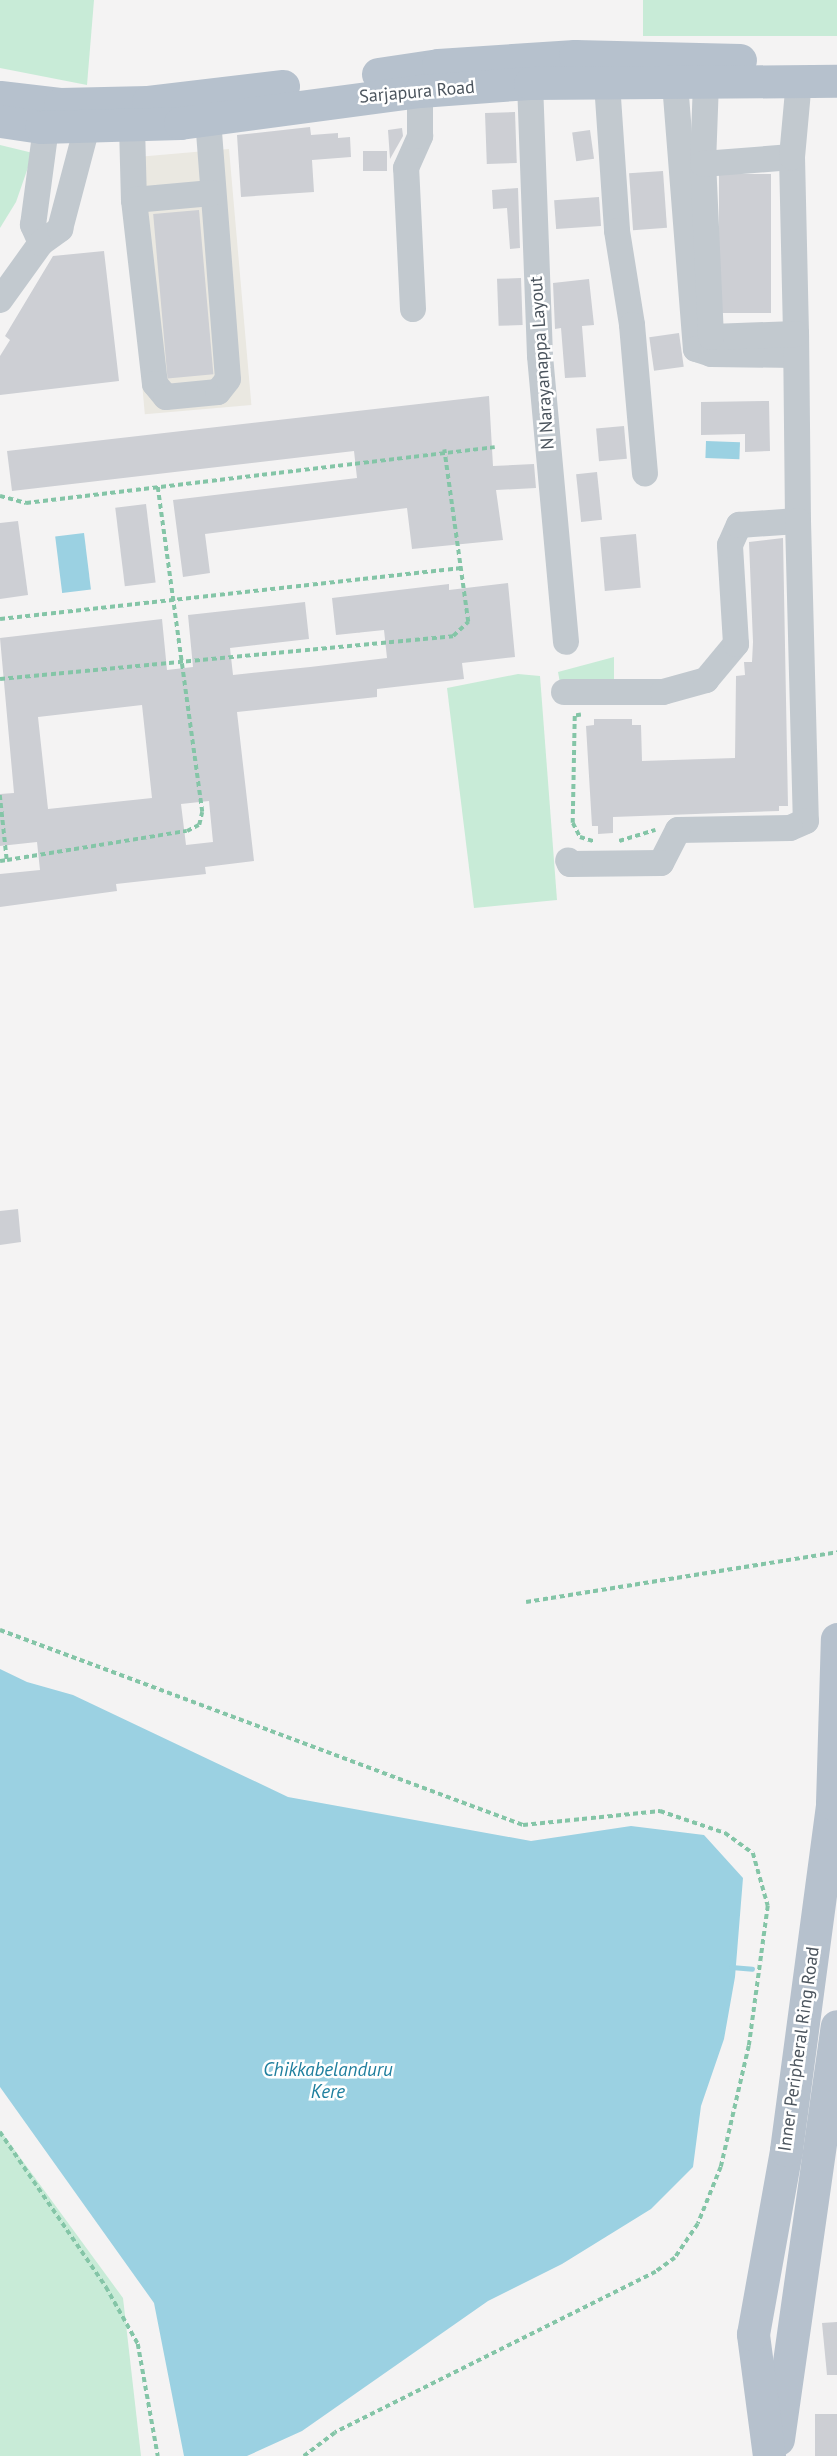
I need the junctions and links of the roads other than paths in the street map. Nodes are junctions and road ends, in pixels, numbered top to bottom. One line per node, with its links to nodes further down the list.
1 (837, 63): 2 (main road, Sarjapura Road)
2 (586, 73): 5 (main road, Sarjapura Road); 6 (main road, Sarjapura Road); 8 (main road, Sarjapura Road); 23 (street)
3 (799, 80): 4 (main road, Sarjapura Road); 6 (main road, Sarjapura Road); 15 (street)
4 (837, 81)
5 (530, 83): 7 (main road, Sarjapura Road); 25 (street, N Narayanappa Layout)
6 (690, 83): 16 (street); 22 (street)
7 (420, 91): 8 (main road, Sarjapura Road); 21 (street)
8 (323, 92): 9 (main road, Sarjapura Road); 10 (main road, Sarjapura Road)
9 (0, 97)
10 (208, 119): 12 (main road, Sarjapura Road); 17 (street)
11 (0, 121): 13 (main road, Sarjapura Road)
12 (132, 126): 14 (main road, Sarjapura Road); 18 (street)
13 (47, 127): 14 (main road, Sarjapura Road); 19 (street)
14 (87, 127): 19 (street)
15 (792, 157): 16 (street); 22 (street)
16 (702, 164): 22 (street)
17 (212, 193): 18 (street); 18 (street)
18 (134, 200)
19 (41, 243): 20 (street)
20 (0, 300)
21 (412, 309)
22 (796, 344): 24 (street)
23 (645, 473)
24 (798, 521): 26 (street); 27 (street)
25 (566, 642)
26 (564, 692)
27 (568, 860)
28 (837, 1639): 30 (main road, Inner Peripheral Ring Road)
29 (837, 2026): 31 (main road, Inner Peripheral Ring Road)
30 (769, 2456)
31 (776, 2456)

